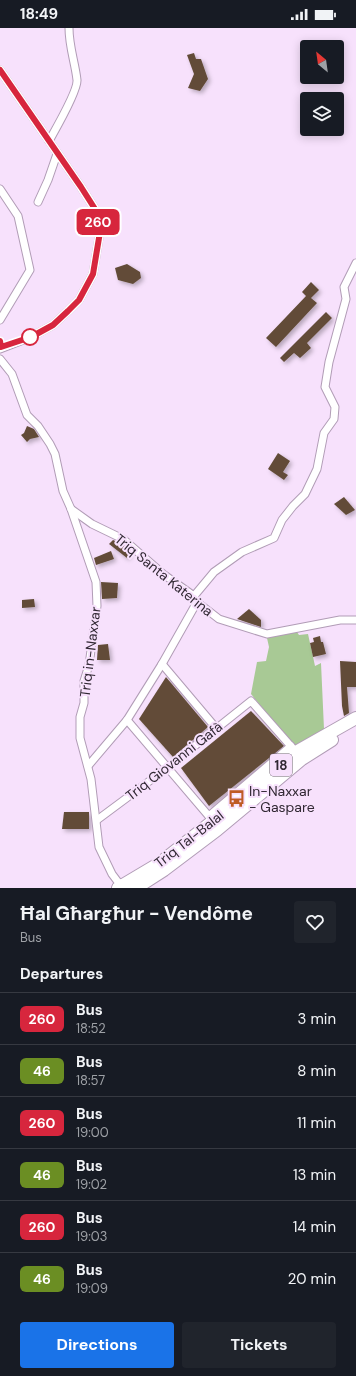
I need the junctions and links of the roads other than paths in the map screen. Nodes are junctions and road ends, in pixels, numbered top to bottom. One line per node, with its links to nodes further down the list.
1 (69, 28): 3 (street)
2 (0, 70): 3 (street)
3 (49, 141): 4 (street)
4 (57, 154): 6 (street); 9 (street)
5 (0, 189): 8 (street)
6 (38, 202)
7 (356, 263): 12 (street)
8 (0, 320)
9 (0, 346)
10 (0, 359): 11 (street, Triq in-Naxxar)
11 (71, 509): 12 (street, Triq Santa Katerina); 20 (street, Triq in-Naxxar)
12 (195, 599): 13 (street, Triq Santa Katerina); 14 (street)
13 (356, 620)
14 (162, 664): 16 (street); 18 (street)
15 (356, 718): 19 (highway, Triq Tal-Balal / 18)
16 (127, 720): 20 (street); 21 (street)
17 (356, 727): 24 (highway, Triq Tal-Balal / 18)
18 (216, 728): 19 (street, Triq Giovanni Gafà); 21 (street, Triq Giovanni Gafà)
19 (294, 749): 22 (highway, Triq Tal-Balal / 18)
20 (88, 766): 23 (street, Triq in-Naxxar)
21 (167, 768): 22 (street); 23 (street, Triq Giovanni Gafà)
22 (211, 818): 24 (highway, Triq Tal-Balal / 18)
23 (97, 820): 24 (street, Triq in-Naxxar)
24 (126, 887)

